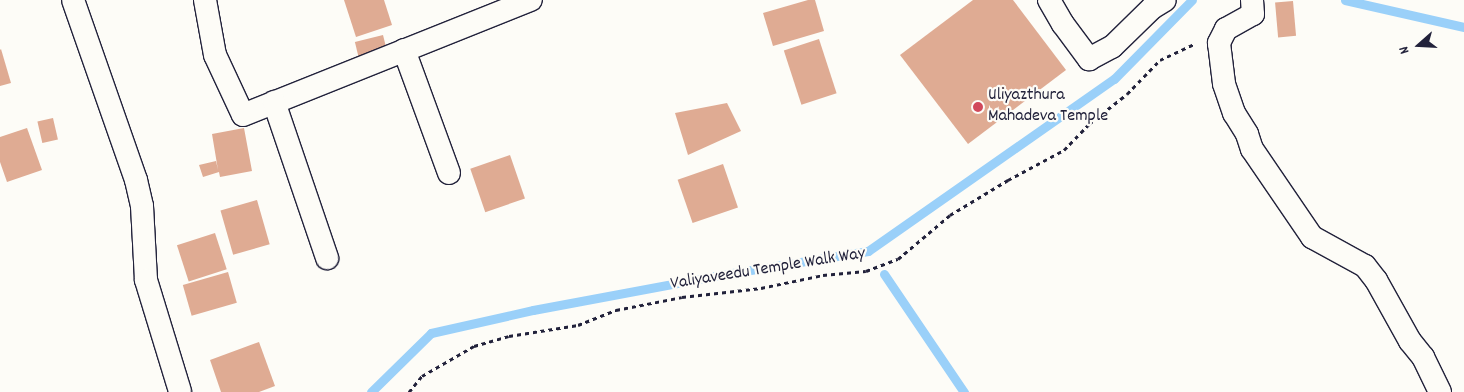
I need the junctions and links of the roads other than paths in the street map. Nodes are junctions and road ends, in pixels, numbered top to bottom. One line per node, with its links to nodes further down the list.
1 (73, 0): 11 (street)
2 (204, 0): 8 (street)
3 (531, 0): 7 (street)
4 (1049, 0): 5 (street)
5 (1165, 0)
6 (1253, 7): 12 (street)
7 (404, 50): 8 (street); 9 (street)
8 (274, 102): 10 (street)
9 (449, 173)
10 (327, 258)
11 (180, 390)
12 (1440, 392)

